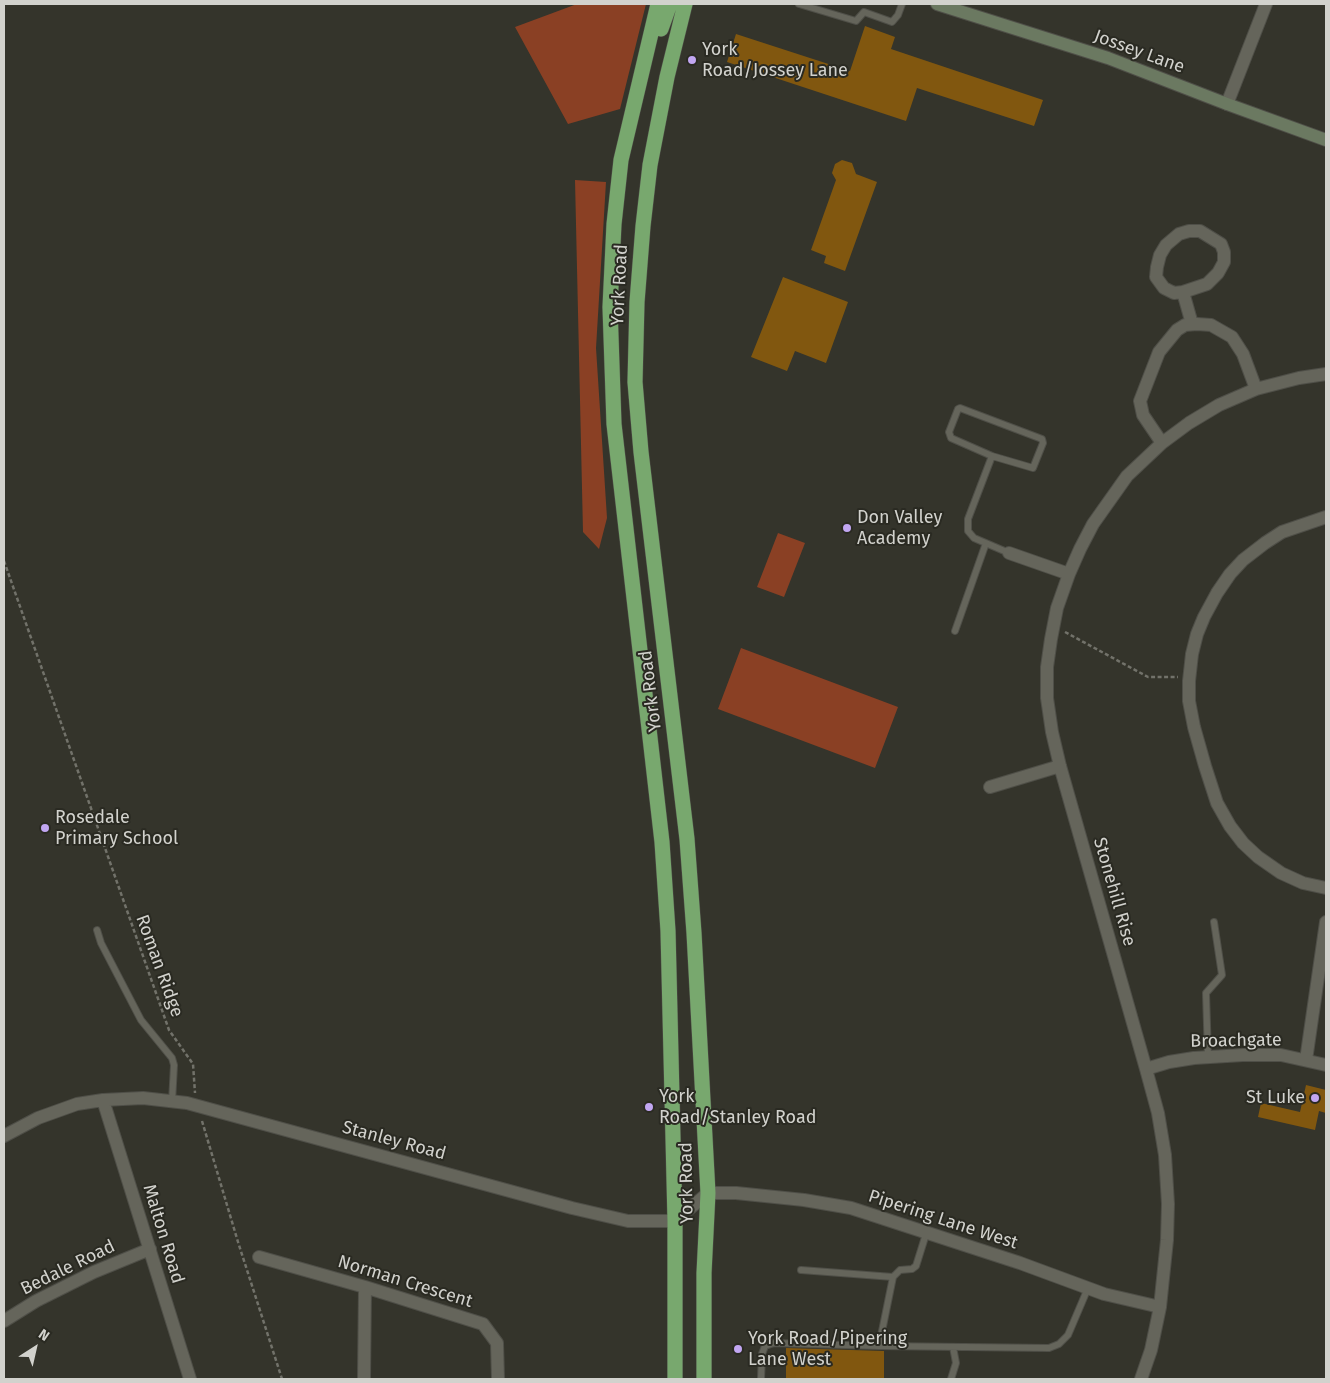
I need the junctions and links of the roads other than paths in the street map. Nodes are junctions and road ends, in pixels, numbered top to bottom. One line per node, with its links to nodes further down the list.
1 (658, 4): 8 (highway, York Road)
2 (670, 4): 8 (highway)
3 (684, 4): 35 (highway, York Road)
4 (799, 4): 5 (lane)
5 (902, 4)
6 (937, 4): 9 (street, Jossey Lane)
7 (1266, 4): 9 (street)
8 (636, 101): 36 (highway, York Road)
9 (1228, 104): 10 (street, Jossey Lane)
10 (1326, 140)
11 (1183, 292): 11 (street); 12 (street)
12 (1192, 324): 14 (street); 15 (street)
13 (1326, 374): 14 (street, Stonehill Rise)
14 (1256, 389): 15 (street, Stonehill Rise)
15 (1162, 442): 20 (street, Stonehill Rise)
16 (992, 456): 16 (lane); 18 (lane)
17 (1326, 517): 24 (street)
18 (986, 543): 19 (lane); 21 (lane)
19 (1009, 553): 20 (street)
20 (1069, 574): 22 (street, Stonehill Rise)
21 (955, 631)
22 (1060, 766): 23 (street); 31 (street, Stonehill Rise)
23 (990, 787)
24 (1326, 888)
25 (1214, 922): 28 (lane)
26 (1326, 922): 29 (street)
27 (97, 930): 33 (lane)
28 (1208, 1057): 29 (street, Broachgate); 31 (street, Broachgate)
29 (1306, 1060): 30 (street, Broachgate)
30 (1326, 1064)
31 (1146, 1070): 44 (street, Stonehill Rise)
32 (103, 1100): 33 (street, Stanley Road); 34 (street, Stanley Road); 38 (street, Malton Road)
33 (172, 1102): 36 (street, Stanley Road)
34 (4, 1136)
35 (708, 1193): 36 (street); 37 (street, Pipering Lane West); 52 (highway, York Road)
36 (675, 1221): 51 (highway, York Road)
37 (926, 1234): 41 (lane); 43 (street, Pipering Lane West)
38 (150, 1249): 45 (street, Bedale Road); 48 (street, Malton Road)
39 (259, 1257): 42 (street, Norman Crescent)
40 (801, 1270): 41 (lane)
41 (892, 1277): 46 (lane)
42 (365, 1287): 49 (street); 50 (street, Norman Crescent)
43 (1088, 1288): 44 (street, Pipering Lane West); 47 (lane)
44 (1160, 1306): 55 (street, Stonehill Rise)
45 (4, 1321)
46 (879, 1346): 47 (lane); 53 (lane)
47 (953, 1347): 54 (lane)
48 (190, 1379)
49 (364, 1379)
50 (498, 1379)
51 (675, 1379)
52 (704, 1379)
53 (761, 1379)
54 (951, 1379)
55 (1141, 1379)

